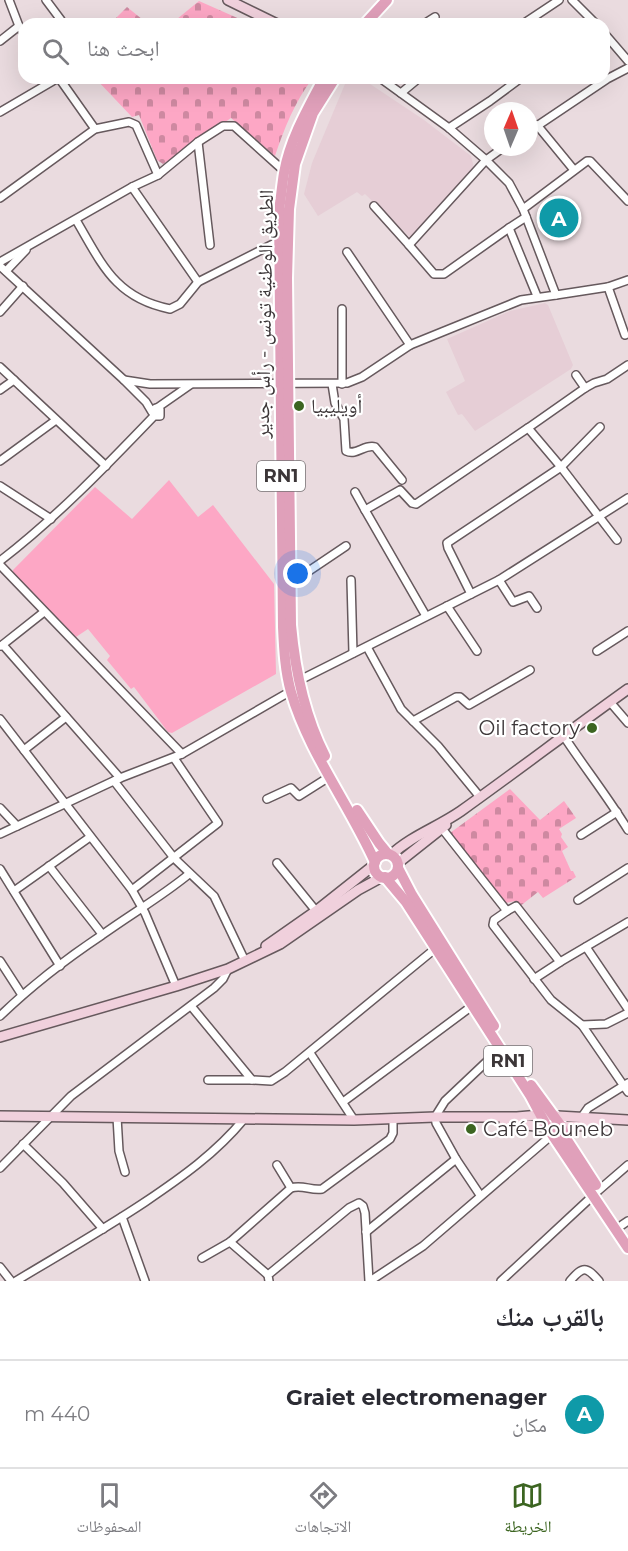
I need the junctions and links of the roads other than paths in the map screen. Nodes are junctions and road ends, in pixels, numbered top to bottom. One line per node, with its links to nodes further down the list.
1 (9, 0): 15 (street)
2 (46, 0): 9 (street)
3 (228, 0): 10 (main road)
4 (387, 0): 11 (main road)
5 (394, 0): 12 (main road)
6 (559, 0): 13 (street)
7 (582, 0): 8 (street)
8 (573, 2): 14 (street)
9 (60, 18)
10 (265, 18)
11 (370, 18)
12 (379, 18)
13 (532, 18)
14 (590, 18)
15 (18, 26): 17 (street)
16 (610, 40): 18 (street)
17 (0, 41)
18 (628, 61)
19 (628, 68): 20 (street)
20 (610, 77)
21 (48, 84): 30 (street)
22 (62, 84): 33 (street)
23 (321, 84): 39 (main road, الطريق الوطنية تونس - رأس جدير / RN1)
24 (331, 84): 70 (main road, الطريق الوطنية تونس - رأس جدير / RN1)
25 (388, 84): 29 (street)
26 (412, 84): 29 (street)
27 (513, 84): 32 (street)
28 (599, 84): 31 (street)
29 (401, 93): 32 (street)
30 (0, 112)
31 (538, 124)
32 (449, 128): 37 (street)
33 (95, 129): 40 (street); 42 (street)
34 (538, 132): 38 (street)
35 (198, 142): 39 (street); 40 (street); 51 (street)
36 (490, 156): 37 (street)
37 (486, 159): 45 (street); 52 (street)
38 (574, 170): 43 (street); 45 (street)
39 (284, 171): 49 (main road, الطريق الوطنية تونس - رأس جدير / RN1)
40 (158, 175): 41 (street)
41 (132, 187): 47 (street); 56 (street)
42 (0, 198)
43 (628, 201)
44 (374, 206): 52 (street)
45 (523, 209): 46 (street)
46 (526, 217): 48 (street); 59 (street)
47 (76, 220): 50 (street); 56 (street)
48 (509, 228): 52 (street); 60 (street)
49 (279, 241): 56 (street); 70 (main road, الطريق الوطنية تونس - رأس جدير / RN1)
50 (31, 243): 54 (street); 54 (street)
51 (210, 245)
52 (409, 245)
53 (347, 252): 64 (street)
54 (2, 266): 57 (street)
55 (628, 280): 58 (street)
56 (198, 282)
57 (23, 286): 62 (street); 69 (street)
58 (608, 287): 59 (street); 63 (street)
59 (556, 295): 60 (street)
60 (537, 296): 64 (street)
61 (342, 309): 72 (street)
62 (0, 312)
63 (625, 335)
64 (410, 345): 72 (street)
65 (628, 365): 74 (street)
66 (0, 367): 68 (street)
67 (576, 375): 74 (street)
68 (14, 380): 75 (street); 77 (street)
69 (124, 380): 73 (street); 76 (street)
70 (284, 383): 71 (street); 73 (street); 95 (main road, الطريق الوطنية تونس - رأس جدير / RN1); 110 (main road, الطريق الوطنية تونس - رأس جدير / RN1)
71 (332, 384): 72 (street); 83 (street)
72 (342, 384)
73 (190, 385): 76 (street)
74 (585, 388): 79 (street)
75 (0, 390)
76 (156, 411): 81 (street)
77 (56, 420): 80 (street); 81 (street)
78 (600, 427): 82 (street)
79 (528, 428): 82 (street); 87 (street)
80 (0, 461)
81 (106, 466): 89 (street)
82 (561, 467): 88 (street); 96 (street)
83 (402, 480)
84 (1, 489): 89 (street)
85 (355, 492): 87 (street)
86 (628, 498): 88 (street)
87 (365, 510): 100 (street)
88 (598, 516): 90 (street); 94 (street)
89 (51, 519): 92 (street)
90 (616, 540)
91 (346, 546): 95 (street)
92 (0, 563): 99 (street)
93 (351, 580): 106 (street)
94 (499, 580): 96 (street); 98 (street)
95 (291, 583): 108 (main road, الطريق الوطنية تونس - رأس جدير / RN1)
96 (471, 594): 97 (street)
97 (447, 606): 100 (street); 104 (street)
98 (537, 608)
99 (44, 612): 102 (street); 118 (street)
100 (426, 616): 103 (street)
101 (628, 631): 105 (street)
102 (1, 646): 112 (street)
103 (367, 647): 106 (street); 114 (street)
104 (477, 651)
105 (597, 651)
106 (353, 653): 108 (street)
107 (530, 670): 114 (street)
108 (298, 681): 133 (main road, الطريق الوطنية تونس - رأس جدير / RN1)
109 (628, 689): 111 (main road)
110 (291, 691): 118 (street); 119 (main road, الطريق الوطنية تونس - رأس جدير / RN1)
111 (610, 702): 115 (street); 116 (main road)
112 (66, 717): 117 (street); 120 (street)
113 (0, 719): 117 (street)
114 (413, 721): 121 (street)
115 (628, 723)
116 (563, 735): 121 (main road); 125 (street)
117 (24, 750): 123 (street)
118 (178, 756): 120 (street); 132 (street)
119 (329, 777): 122 (street); 135 (main road, الطريق الوطنية تونس - رأس جدير / RN1)
120 (117, 779): 123 (street); 132 (street)
121 (480, 797): 127 (main road)
122 (267, 799)
123 (66, 804): 126 (street); 131 (street)
124 (0, 808): 126 (street)
125 (617, 812): 128 (street); 130 (street)
126 (17, 826): 129 (street)
127 (440, 827): 133 (main road); 146 (street)
128 (628, 830)
129 (0, 834)
130 (581, 835)
131 (90, 837): 136 (street); 141 (street)
132 (174, 858): 139 (street); 141 (street)
133 (394, 860): 135 (main road); 140 (main road); 173 (main road, الطريق الوطنية تونس - رأس جدير / RN1)
134 (277, 863): 145 (street)
135 (375, 864): 140 (main road, RN1); 145 (main road)
136 (49, 866): 142 (street); 148 (street)
137 (0, 868): 142 (street)
138 (628, 868): 143 (street)
139 (189, 874): 144 (street); 153 (street)
140 (383, 877): 150 (main road, الطريق الوطنية تونس - رأس جدير / RN1); 153 (main road)
141 (132, 890): 144 (street)
142 (14, 891): 154 (street)
143 (578, 900)
144 (142, 908): 148 (street); 156 (street)
145 (316, 911): 153 (main road)
146 (507, 911): 152 (street); 155 (street)
147 (628, 922): 149 (street)
148 (102, 934): 154 (street)
149 (586, 947): 152 (street); 160 (street)
150 (436, 948): 159 (main road, الطريق الوطنية تونس - رأس جدير / RN1); 165 (street)
151 (0, 961): 157 (street)
152 (560, 962): 155 (street)
153 (238, 964): 156 (main road); 158 (street)
154 (60, 966): 157 (street)
155 (534, 979): 162 (street)
156 (177, 986): 163 (main road)
157 (22, 995): 161 (street)
158 (190, 1006): 167 (street); 172 (street)
159 (472, 1006): 164 (main road, الطريق الوطنية تونس - رأس جدير / RN1); 169 (street)
160 (628, 1011): 162 (street)
161 (0, 1016)
162 (582, 1025): 168 (street)
163 (0, 1037)
164 (500, 1049): 170 (main road, الطريق الوطنية تونس - رأس جدير / RN1); 179 (street)
165 (310, 1053): 167 (street); 169 (street)
166 (208, 1080): 167 (street)
167 (252, 1080)
168 (627, 1087): 175 (street)
169 (343, 1102): 177 (street)
170 (540, 1115): 173 (main road); 179 (main road); 182 (main road, الطريق الوطنية تونس - رأس جدير / RN1)
171 (0, 1116): 172 (main road)
172 (50, 1116): 174 (main road); 183 (street)
173 (554, 1116): 175 (main road); 182 (main road, الطريق الوطنية تونس - رأس جدير / RN1)
174 (117, 1118): 176 (main road); 188 (street)
175 (581, 1118): 180 (main road)
176 (244, 1119): 177 (main road); 192 (street)
177 (354, 1120): 178 (main road)
178 (393, 1120): 179 (main road); 189 (street)
179 (435, 1120): 182 (main road); 184 (street)
180 (628, 1120)
181 (628, 1126): 182 (main road)
182 (554, 1129): 190 (main road, الطريق الوطنية تونس - رأس جدير / RN1); 191 (street)
183 (23, 1144): 187 (street); 194 (street)
184 (456, 1158): 191 (street); 195 (street)
185 (628, 1165): 190 (street)
186 (277, 1166): 189 (street)
187 (0, 1168)
188 (125, 1172)
189 (291, 1188): 197 (street)
190 (596, 1192): 193 (main road, الطريق الوطنية تونس - رأس جدير / RN1); 198 (main road, الطريق الوطنية تونس - رأس جدير / RN1); 206 (street)
191 (480, 1195): 205 (street)
192 (122, 1217): 194 (street); 204 (street)
193 (625, 1223): 196 (main road, الطريق الوطنية تونس - رأس جدير / RN1)
194 (103, 1229): 203 (street)
195 (366, 1232): 201 (street); 205 (street)
196 (628, 1236)
197 (230, 1242): 199 (street); 201 (street)
198 (628, 1248)
199 (202, 1258)
200 (0, 1267): 202 (street)
201 (268, 1278)
202 (11, 1281)
203 (15, 1281)
204 (145, 1281)
205 (369, 1281)
206 (501, 1281)
207 (570, 1281): 208 (street)
208 (599, 1281)

